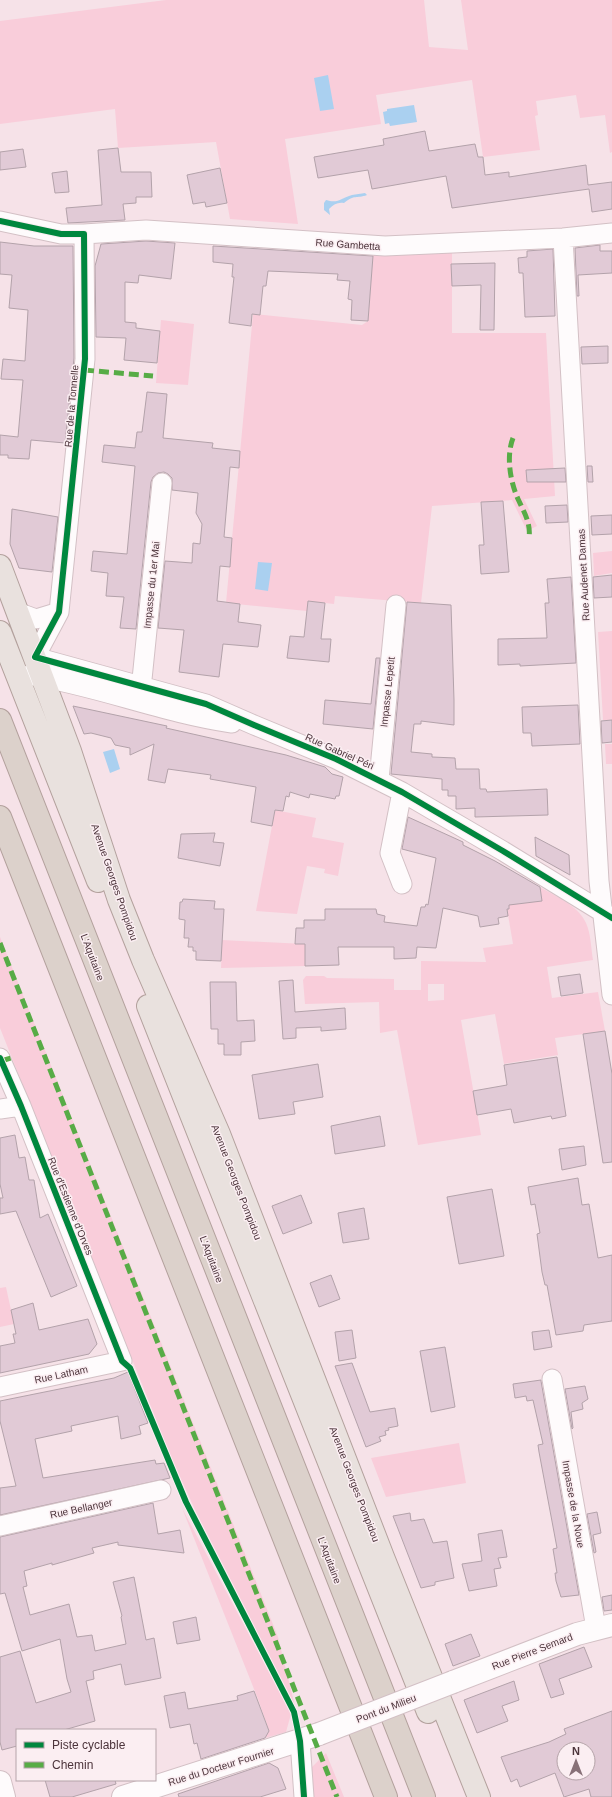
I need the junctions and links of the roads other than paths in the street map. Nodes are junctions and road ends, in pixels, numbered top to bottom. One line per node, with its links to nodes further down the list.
1 (0, 221): 3 (street)
2 (612, 233): 4 (street, Rue Gambetta)
3 (84, 234): 4 (street, Rue Gambetta); 9 (street, Rue de la Tonnelle)
4 (563, 238): 20 (street, Rue Audenet Damas)
5 (162, 483): 14 (street, Impasse du 1er Mai)
6 (0, 566): 8 (main road, Avenue Georges Pompidou)
7 (396, 605): 16 (street, Impasse Lepetit)
8 (17, 612): 9 (street); 11 (main road, Avenue Georges Pompidou)
9 (59, 612): 11 (street, Rue de la Tonnelle)
10 (0, 632): 12 (main road, Avenue Georges Pompidou)
11 (35, 657): 13 (main road, Avenue Georges Pompidou); 14 (street, Rue Gabriel Péri)
12 (16, 672): 13 (street, Rue Gabriel Péri); 39 (main road, Avenue Georges Pompidou)
13 (43, 677): 14 (street, Rue Gabriel Péri); 40 (main road, Avenue Georges Pompidou)
14 (140, 694): 16 (street, Rue Gabriel Péri)
15 (0, 720): 38 (highway, L'Aquitaine)
16 (379, 779): 17 (street, Rue Gabriel Péri)
17 (402, 792): 19 (street); 20 (street, Rue Gabriel Péri)
18 (0, 817): 37 (highway)
19 (402, 884)
20 (607, 915): 21 (street, Rue Audenet Damas)
21 (612, 994)
22 (0, 1058): 23 (street, Rue d'Estienne d'Orves)
23 (21, 1106): 24 (street); 25 (street, Rue d'Estienne d'Orves)
24 (0, 1109)
25 (122, 1361): 27 (street, Rue Latham)
26 (552, 1379): 30 (street, Impasse de la Noue)
27 (0, 1387)
28 (162, 1490): 29 (street, Rue Bellanger)
29 (0, 1526)
30 (604, 1627): 31 (street, Rue Pierre Semard)
31 (453, 1682): 32 (street, Pont du Milieu, bridge)
32 (310, 1738): 35 (street, Rue du Docteur Fournier); 36 (street)
33 (0, 1782): 34 (street)
34 (4, 1797)
35 (123, 1797)
36 (304, 1797)
37 (386, 1797)
38 (424, 1797)
39 (462, 1797)
40 (479, 1797)

